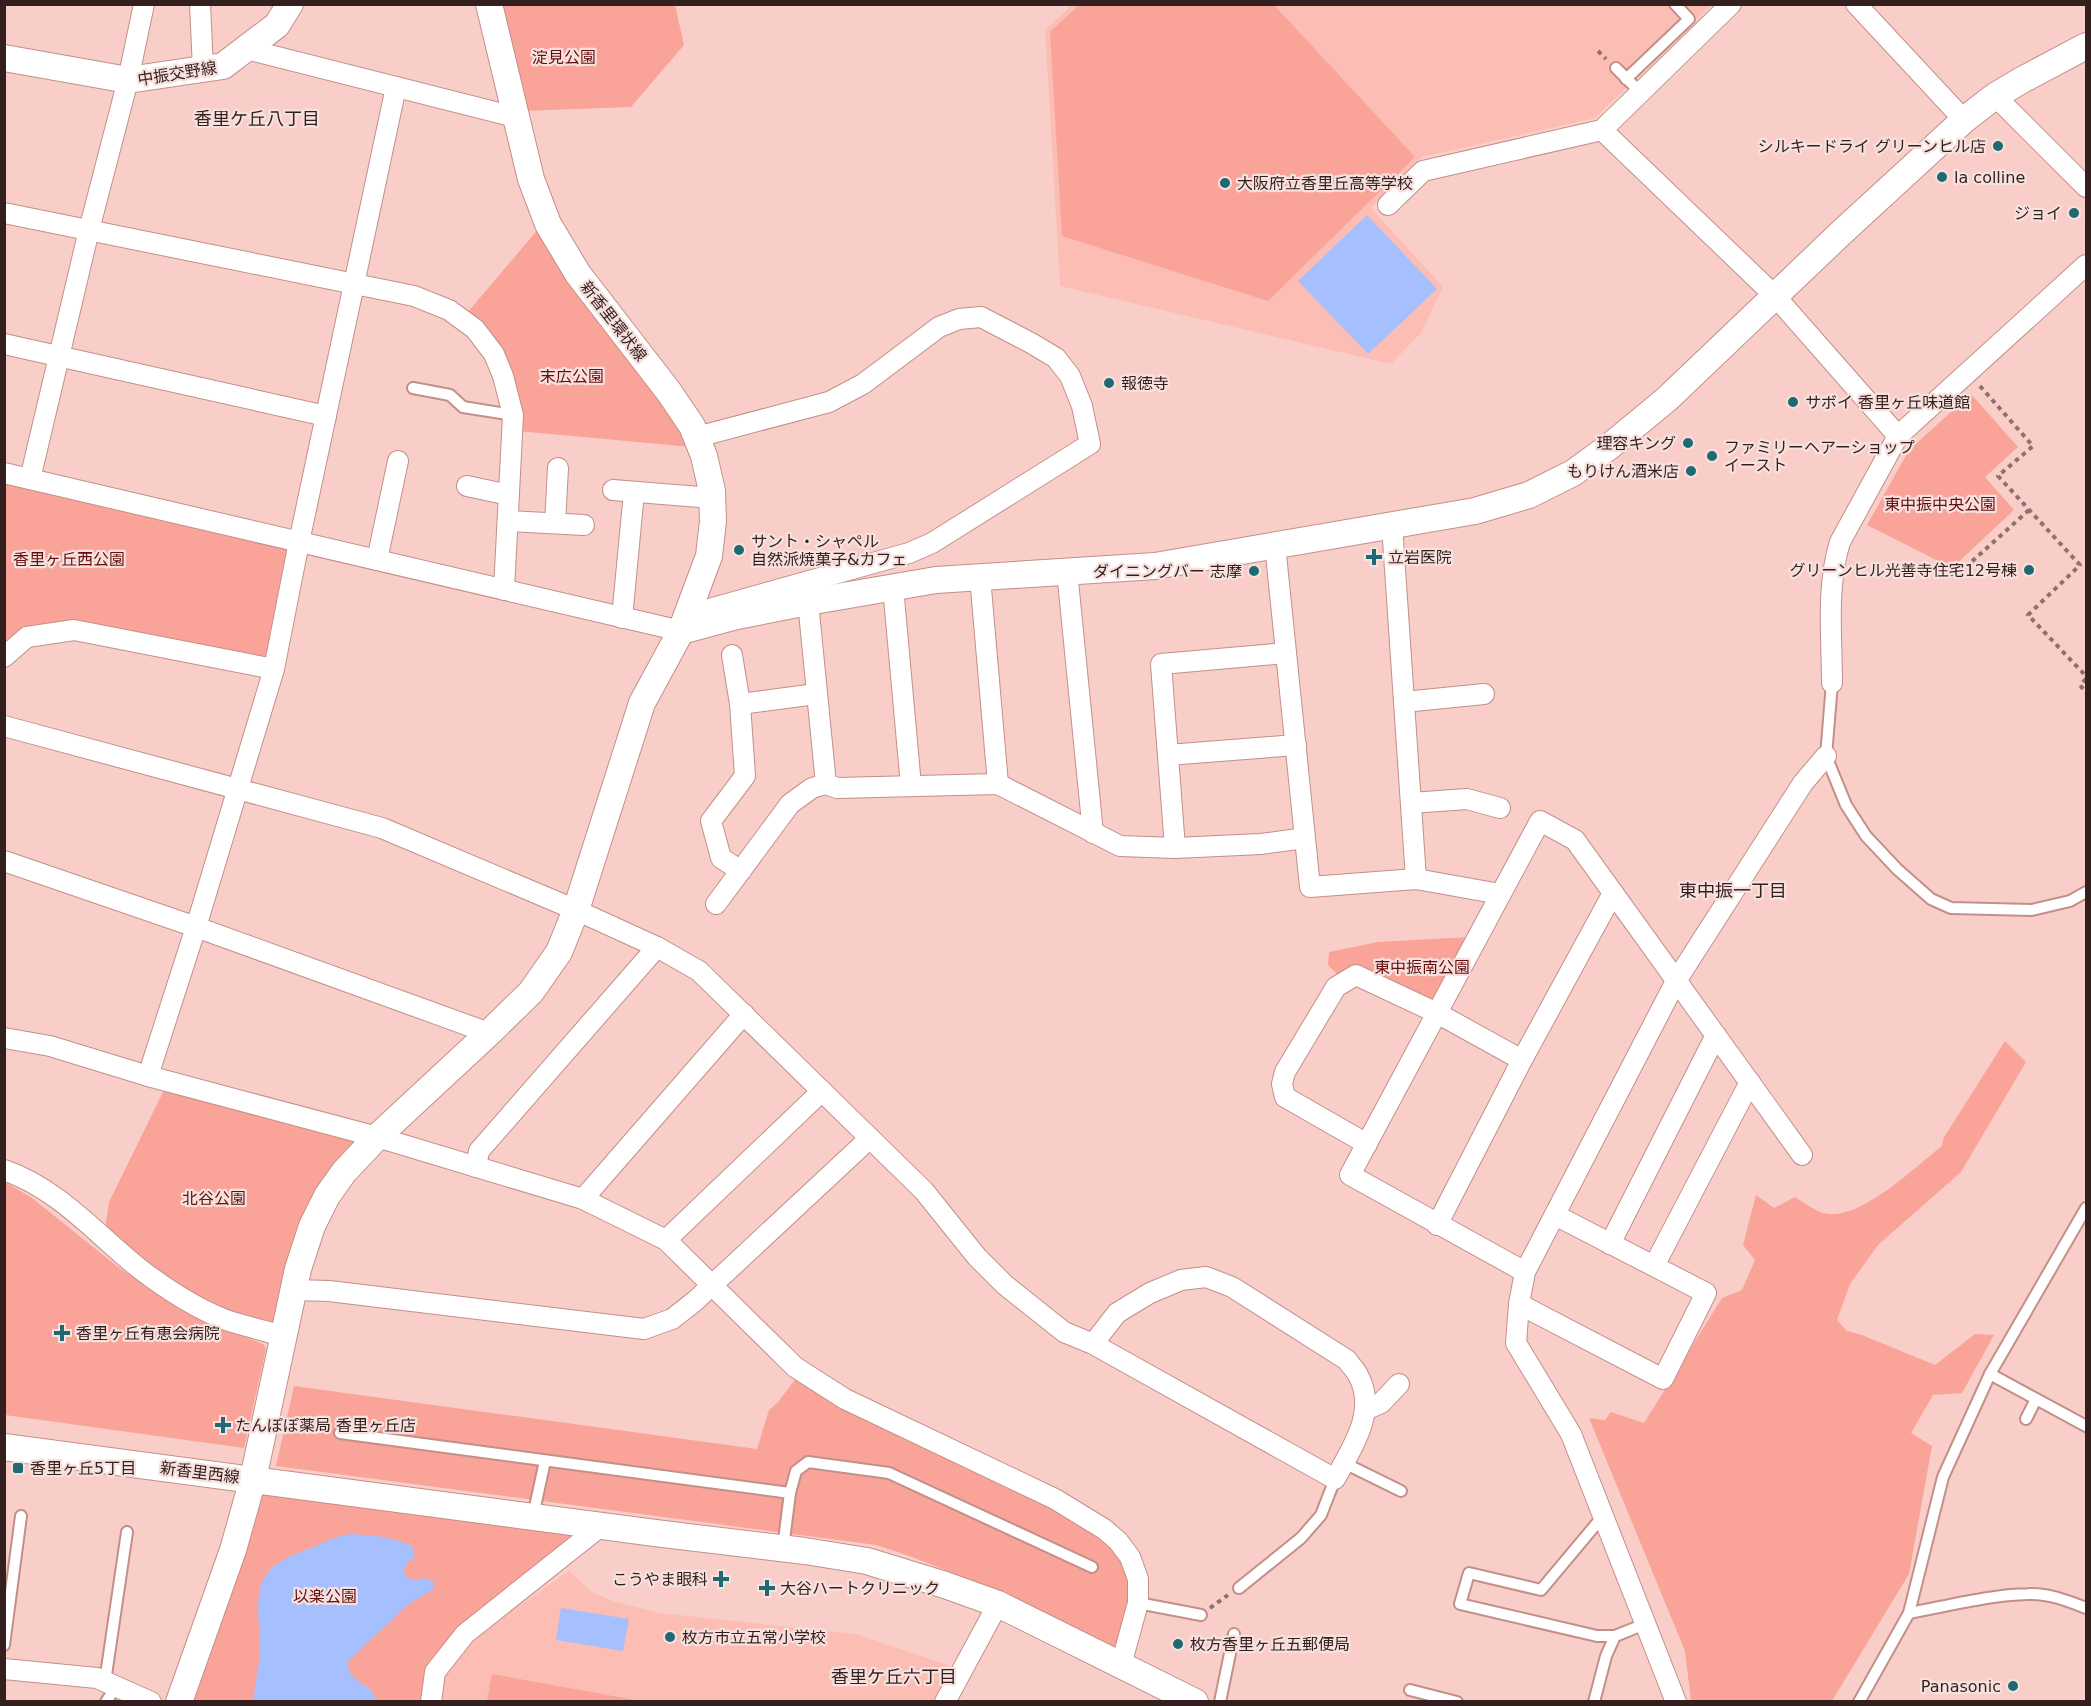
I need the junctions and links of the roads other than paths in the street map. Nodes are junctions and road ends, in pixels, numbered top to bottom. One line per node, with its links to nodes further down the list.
1 (144, 4): 14 (street)
2 (200, 4): 12 (street)
3 (290, 4): 9 (street, 中振交野線)
4 (489, 4): 18 (street, 新香里環状線)
5 (1675, 4): 13 (lane)
6 (1731, 4): 16 (street)
7 (1856, 4): 19 (street)
8 (2086, 46): 17 (street)
9 (246, 49): 12 (street, 中振交野線); 15 (street)
10 (4, 58): 14 (street, 中振交野線)
11 (1616, 68): 13 (lane)
12 (202, 69): 14 (street, 中振交野線)
13 (1626, 79): 16 (lane)
14 (128, 80): 24 (street)
15 (396, 87): 18 (street); 26 (street)
16 (1641, 93): 20 (street)
17 (1995, 96): 19 (street); 21 (street)
18 (515, 117): 34 (street, 新香里環状線)
19 (1964, 120): 27 (street)
20 (1602, 130): 22 (street); 27 (street)
21 (2086, 187)
22 (1388, 205)
23 (4, 213): 24 (street)
24 (89, 230): 26 (street); 29 (street)
25 (2086, 265): 33 (street)
26 (354, 284): 31 (street); 32 (street)
27 (1776, 297): 33 (street); 47 (street)
28 (4, 344): 29 (street)
29 (59, 356): 32 (street); 38 (street)
30 (413, 388): 31 (lane)
31 (513, 415): 42 (street)
32 (326, 416): 48 (street)
33 (1898, 436): 62 (street)
34 (696, 437): 43 (street, 新香里環状線); 57 (street)
35 (398, 461): 50 (street)
36 (558, 468): 45 (street)
37 (4, 473): 38 (street)
38 (30, 479): 48 (street)
39 (467, 486): 42 (street)
40 (613, 490): 41 (street)
41 (634, 492): 43 (street); 56 (street)
42 (509, 495): 44 (street)
43 (712, 498): 57 (street, 新香里環状線)
44 (508, 521): 45 (street); 54 (street)
45 (555, 523): 46 (street)
46 (584, 525)
47 (1392, 525): 49 (street); 65 (street)
48 (299, 542): 50 (street); 61 (street)
49 (1275, 545): 51 (street); 58 (street)
50 (377, 560): 54 (street)
51 (1066, 571): 52 (street); 77 (street)
52 (980, 577): 53 (street); 71 (street)
53 (893, 587): 55 (street); 73 (street)
54 (504, 590): 56 (street)
55 (808, 602): 57 (street); 63 (street)
56 (622, 618): 57 (street)
57 (685, 623): 87 (street, 新香里環状線)
58 (1286, 653): 68 (street); 69 (street)
59 (732, 655): 66 (street)
60 (4, 657): 61 (street)
61 (274, 669): 74 (street)
62 (1832, 683): 70 (lane)
63 (816, 694): 66 (street); 72 (street)
64 (1484, 694): 65 (street)
65 (1404, 702): 75 (street)
66 (740, 704): 81 (street)
67 (4, 726): 74 (street)
68 (1296, 746): 69 (street); 78 (street)
69 (1168, 755): 79 (street)
70 (1826, 756): 83 (lane); 90 (street)
71 (998, 783): 73 (street); 77 (street)
72 (826, 784): 73 (street); 81 (street)
73 (911, 786)
74 (237, 789): 87 (street); 88 (street)
75 (1411, 803): 76 (street); 82 (street)
76 (1500, 808)
77 (1093, 833): 79 (street)
78 (1305, 838): 79 (street); 82 (street)
79 (1175, 848)
80 (4, 861): 88 (street)
81 (741, 870): 86 (street)
82 (1416, 879): 85 (street)
83 (2086, 892)
84 (1613, 893): 85 (street); 90 (street); 96 (street)
85 (1500, 894): 91 (street)
86 (716, 904)
87 (576, 910): 89 (street); 93 (street, 新香里環状線)
88 (196, 927): 93 (street); 97 (street)
89 (657, 947): 92 (street); 104 (street)
90 (1677, 981): 94 (street); 108 (street)
91 (1437, 1013): 96 (street); 102 (street); 102 (street)
92 (744, 1014): 99 (street); 106 (street)
93 (489, 1033): 100 (street, 新香里環状線)
94 (1716, 1035): 98 (street); 111 (street)
95 (4, 1038): 97 (street)
96 (1522, 1060): 109 (street)
97 (148, 1076): 100 (street)
98 (1750, 1082): 103 (street); 112 (street)
99 (822, 1091): 101 (street); 110 (street)
100 (377, 1137): 104 (street); 115 (street, 新香里環状線)
101 (870, 1138): 114 (street); 118 (street)
102 (1366, 1144): 109 (street)
103 (1802, 1155)
104 (476, 1167): 106 (street)
105 (4, 1170): 117 (street)
106 (583, 1199): 110 (street)
107 (2086, 1208): 119 (lane)
108 (1555, 1215): 111 (street); 113 (street)
109 (1437, 1225): 113 (street)
110 (666, 1240): 114 (street)
111 (1610, 1244): 112 (street)
112 (1654, 1266): 116 (street)
113 (1525, 1272): 116 (street)
114 (712, 1285): 115 (street); 140 (street)
115 (293, 1290): 117 (street, 新香里環状線)
116 (1519, 1304): 133 (street)
117 (284, 1336): 129 (street, 新香里環状線)
118 (1094, 1344): 122 (street); 128 (street)
119 (1990, 1374): 121 (lane); 143 (lane)
120 (1399, 1384): 122 (street)
121 (2036, 1399): 123 (lane); 124 (lane)
122 (1365, 1410): 128 (street)
123 (2026, 1419)
124 (2086, 1426)
125 (340, 1433): 127 (lane)
126 (4, 1448): 129 (street, 新香里西線)
127 (545, 1461): 131 (lane); 134 (lane)
128 (1340, 1471): 130 (lane); 139 (lane)
129 (253, 1479): 134 (street, 新香里西線); 154 (street, 新香里環状線)
130 (1401, 1491)
131 (790, 1493): 137 (lane); 138 (lane)
132 (21, 1516): 148 (lane)
133 (1603, 1516): 145 (street); 147 (lane)
134 (533, 1517): 135 (street, 新香里西線)
135 (601, 1526): 137 (street, 新香里西線); 155 (street)
136 (127, 1532): 151 (lane)
137 (783, 1548): 141 (street, 新香里西線)
138 (1092, 1567)
139 (1239, 1588)
140 (1138, 1603): 144 (lane); 149 (street)
141 (998, 1604): 149 (street, 新香里西線); 156 (street)
142 (2086, 1608): 143 (lane)
143 (1909, 1613): 162 (lane)
144 (1201, 1615)
145 (1645, 1624): 147 (lane); 161 (street)
146 (1234, 1634): 158 (lane)
147 (1615, 1636): 160 (lane)
148 (4, 1645)
149 (1121, 1665): 157 (street, 新香里西線)
150 (4, 1669): 151 (street)
151 (109, 1690): 153 (street)
152 (1410, 1690): 159 (lane)
153 (151, 1701)
154 (179, 1701)
155 (431, 1701)
156 (945, 1701)
157 (1195, 1701)
158 (1220, 1701)
159 (1457, 1701)
160 (1594, 1701)
161 (1676, 1701)
162 (1859, 1701)

